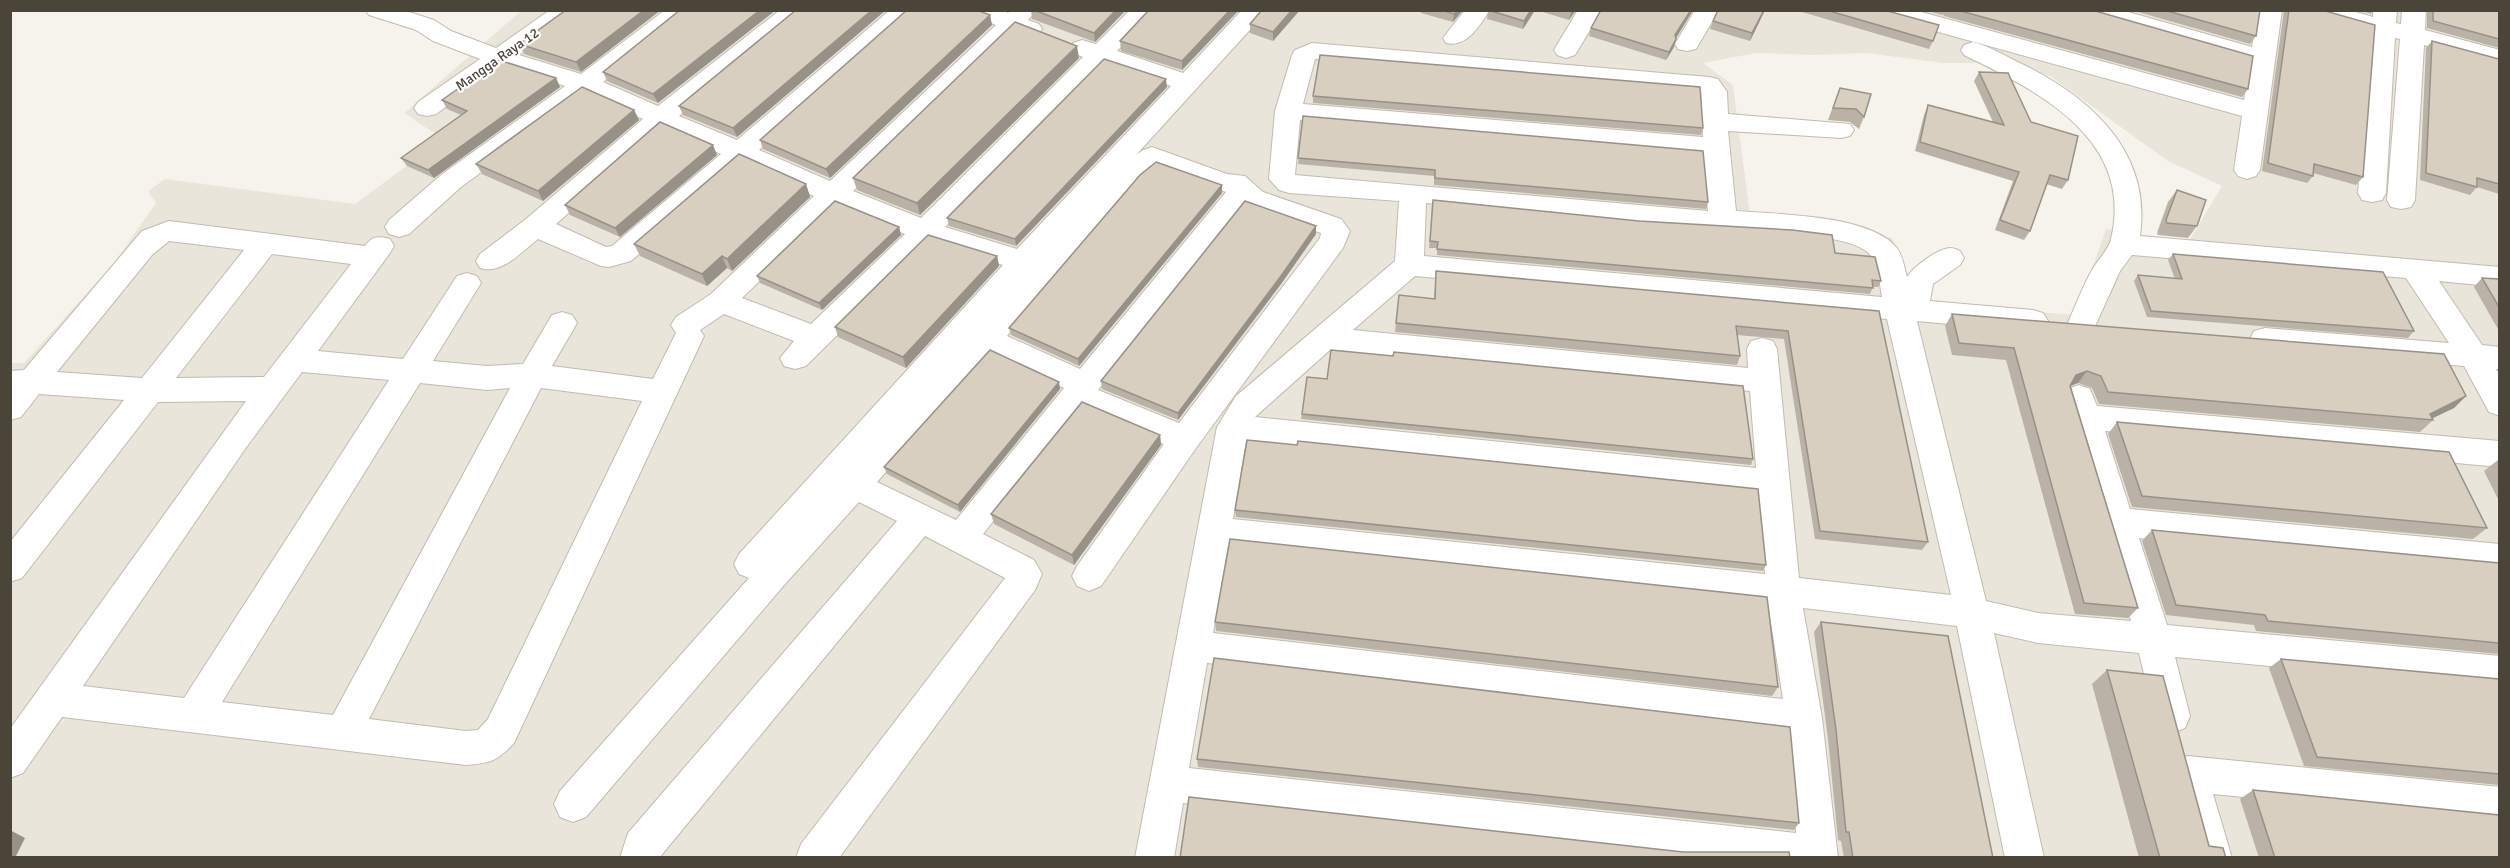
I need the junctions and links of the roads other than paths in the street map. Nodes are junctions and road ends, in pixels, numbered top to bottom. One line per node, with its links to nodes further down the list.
1 (377, 10): 25 (street)
2 (566, 10): 25 (street, Mangga Raya 12)
3 (681, 10): 28 (street)
4 (796, 10): 33 (street)
5 (905, 10): 36 (street)
6 (979, 10): 17 (street)
7 (1144, 10): 24 (street)
8 (1256, 10): 29 (street)
9 (1478, 10): 20 (street)
10 (1590, 10): 23 (street)
11 (1707, 10): 22 (street)
12 (1885, 10): 18 (street)
13 (2092, 10): 26 (street)
14 (2270, 10): 26 (street)
15 (2320, 10): 16 (street)
16 (2382, 15): 19 (street); 19 (street)
17 (1019, 16): 24 (street); 40 (street)
18 (1924, 16): 32 (street); 46 (street)
19 (2414, 22): 21 (street); 27 (street)
20 (1455, 38)
21 (2499, 43)
22 (1687, 44)
23 (1566, 50)
24 (1101, 55): 29 (street); 43 (street)
25 (500, 56): 28 (street); 30 (street, Mangga Raya 12)
26 (2262, 57): 32 (street)
27 (2499, 58)
28 (585, 84): 33 (street); 45 (street)
29 (1190, 84): 50 (street)
30 (427, 108)
31 (1288, 111): 35 (street); 35 (street); 39 (street)
32 (2256, 112): 37 (street)
33 (661, 117): 36 (street); 42 (street)
34 (1841, 130): 35 (street)
35 (1715, 135): 41 (street)
36 (740, 152): 40 (street); 42 (street)
37 (2247, 170)
38 (1243, 189): 50 (street); 68 (street); 74 (street)
39 (1413, 193): 41 (street); 49 (street)
40 (835, 194): 43 (street); 54 (street)
41 (1723, 220): 55 (street)
42 (536, 226): 48 (street)
43 (925, 231): 50 (street); 58 (street)
44 (265, 243): 45 (street); 66 (street); 69 (street)
45 (383, 243): 63 (street)
46 (2124, 246): 51 (street); 55 (street)
47 (1950, 258): 55 (street)
48 (490, 261)
49 (1409, 265): 55 (street); 59 (street)
50 (1034, 266): 60 (street); 83 (street)
51 (2415, 268): 52 (street); 61 (street)
52 (2499, 277)
53 (467, 283): 64 (street)
54 (721, 301): 58 (street); 70 (street)
55 (1907, 309): 87 (street)
56 (562, 324): 65 (street)
57 (2236, 337): 61 (street)
58 (818, 338): 62 (street)
59 (1326, 338): 73 (street); 76 (street)
60 (987, 340): 68 (street); 77 (street)
61 (2486, 357): 71 (street)
62 (795, 358)
63 (292, 360): 64 (street); 67 (street)
64 (413, 370): 65 (street); 92 (street)
65 (532, 375): 70 (street); 94 (street)
66 (21, 381): 69 (street); 72 (street)
67 (272, 389): 69 (street); 91 (street)
68 (1081, 389): 74 (street); 81 (street)
69 (151, 390): 84 (street)
70 (662, 392): 94 (street)
71 (2499, 404)
72 (10, 408)
73 (1233, 427): 76 (street); 80 (street)
74 (1185, 439): 85 (street)
75 (2499, 454): 79 (street)
76 (1775, 483): 86 (street)
77 (854, 485): 78 (street); 98 (street)
78 (921, 518): 81 (street); 101 (street)
79 (2118, 522): 82 (street); 88 (street)
80 (1213, 531): 86 (street); 89 (street)
81 (960, 539): 102 (street)
82 (2499, 558)
83 (751, 564)
84 (10, 568)
85 (1089, 576)
86 (1783, 591): 87 (street); 93 (street)
87 (1972, 614): 88 (street); 104 (street)
88 (2154, 638): 90 (street); 96 (street)
89 (1192, 646): 93 (street); 97 (street)
90 (2499, 672)
91 (52, 699): 92 (street); 95 (street)
92 (193, 716): 94 (street)
93 (1804, 718): 100 (street)
94 (343, 733)
95 (12, 757)
96 (2188, 774): 99 (street); 105 (street)
97 (1167, 783): 100 (street); 103 (street)
98 (573, 804)
99 (2499, 806)
100 (1818, 856)
101 (639, 858)
102 (815, 858)
103 (1154, 858)
104 (2025, 858)
105 (2213, 858)

